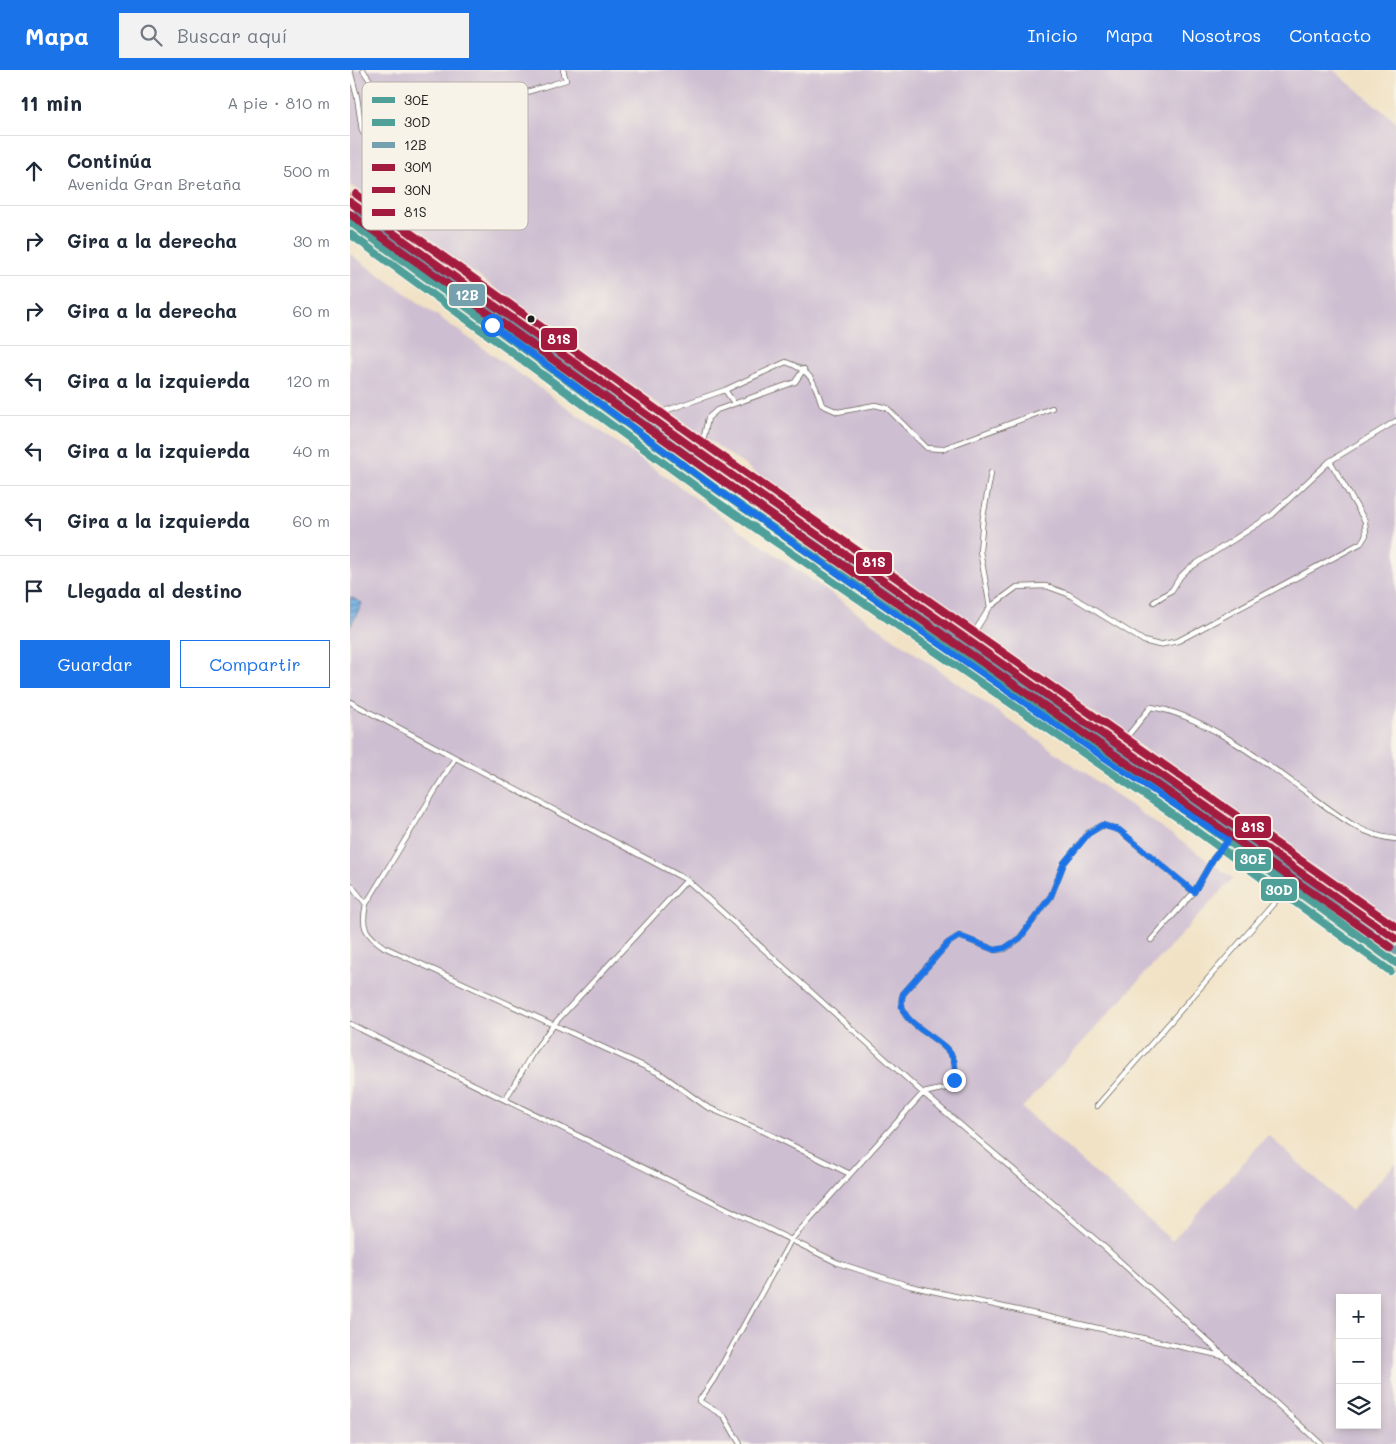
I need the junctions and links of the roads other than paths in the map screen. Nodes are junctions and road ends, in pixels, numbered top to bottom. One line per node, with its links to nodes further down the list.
1 (350, 70): 6 (lane)
2 (363, 70): 4 (lane)
3 (563, 70): 5 (lane)
4 (371, 82)
5 (528, 92)
6 (362, 131)
7 (350, 202): 8 (main road)
8 (362, 211)
9 (350, 222): 26 (main road)
10 (389, 230): 15 (main road)
11 (804, 369): 12 (lane); 13 (lane); 14 (lane)
12 (724, 390): 13 (lane); 15 (lane)
13 (734, 403): 17 (lane)
14 (1052, 408)
15 (648, 416): 17 (main road)
16 (1396, 421): 18 (lane)
17 (700, 453): 22 (main road)
18 (1330, 461): 20 (lane); 21 (lane)
19 (991, 473): 21 (lane)
20 (1154, 602)
21 (990, 607): 22 (lane)
22 (969, 640): 24 (main road)
23 (350, 702): 25 (lane)
24 (1121, 745): 27 (lane); 33 (main road)
25 (455, 758): 28 (lane); 32 (lane)
26 (1228, 840): 30 (main road); 31 (lane)
27 (1396, 840)
28 (687, 880): 37 (lane); 38 (lane)
29 (350, 884): 32 (lane)
30 (1290, 884): 35 (main road); 40 (lane)
31 (1194, 892): 34 (lane); 38 (lane)
32 (366, 904): 37 (lane)
33 (1396, 939)
34 (1151, 940)
35 (1396, 963)
36 (350, 1024): 39 (lane)
37 (553, 1024): 39 (lane); 41 (lane)
38 (923, 1093): 41 (lane); 43 (lane)
39 (505, 1100): 42 (lane)
40 (1097, 1106)
41 (850, 1174): 42 (lane)
42 (791, 1240): 43 (lane); 44 (lane)
43 (1227, 1357): 45 (lane)
44 (740, 1444)
45 (1321, 1444)

